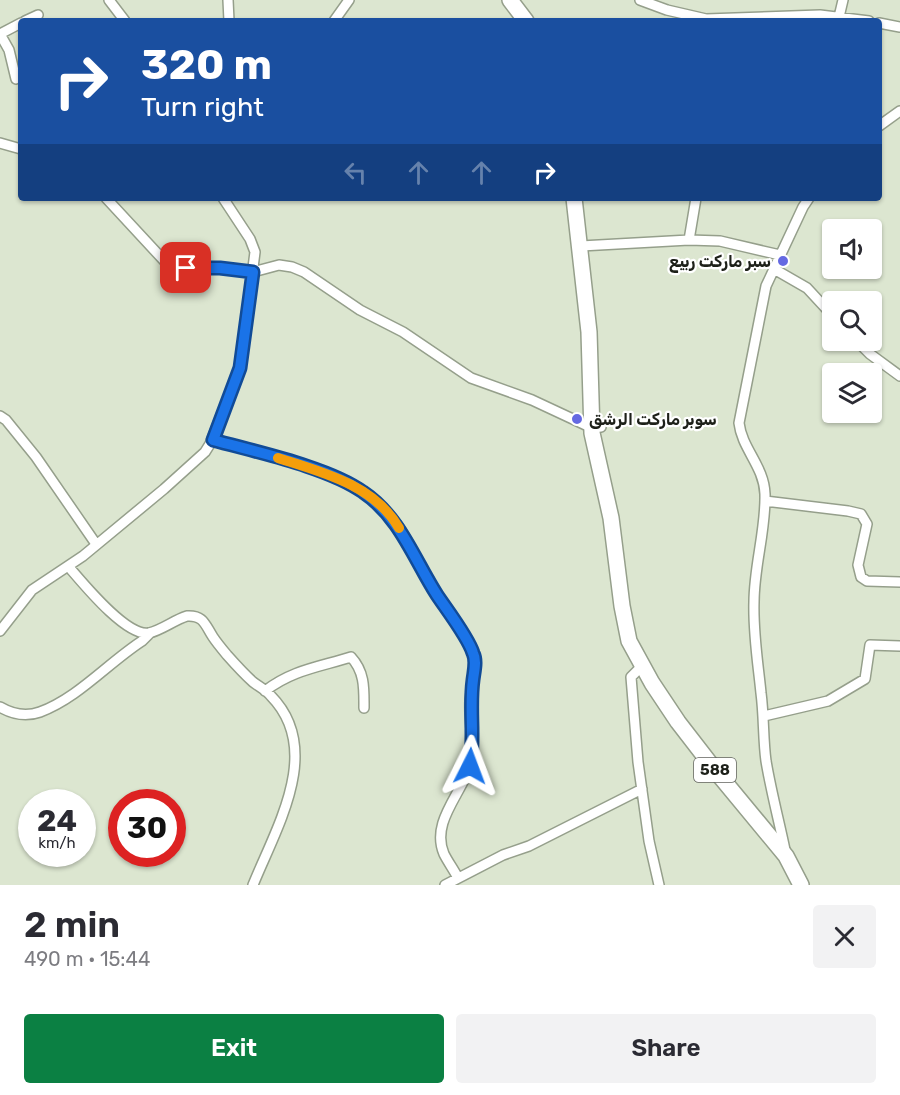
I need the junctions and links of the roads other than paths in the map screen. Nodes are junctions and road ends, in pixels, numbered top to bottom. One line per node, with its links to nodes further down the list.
1 (109, 0): 11 (street)
2 (228, 0): 12 (street)
3 (349, 0): 13 (street)
4 (501, 0): 14 (main road)
5 (510, 0): 15 (main road)
6 (640, 0): 16 (street)
7 (843, 0): 9 (street)
8 (38, 15): 10 (street)
9 (839, 17): 17 (street); 18 (street)
10 (32, 18)
11 (123, 18)
12 (229, 18)
13 (336, 18)
14 (515, 18)
15 (524, 18)
16 (702, 18)
17 (734, 18)
18 (846, 18)
19 (882, 24): 21 (street)
20 (18, 25): 22 (street)
21 (900, 27)
22 (0, 34): 23 (street)
23 (16, 79)
24 (900, 111): 25 (street)
25 (882, 124)
26 (0, 143): 27 (street)
27 (18, 148)
28 (108, 201): 38 (street)
29 (225, 201): 38 (street)
30 (575, 201): 35 (main road)
31 (583, 201): 35 (main road)
32 (696, 201): 34 (street)
33 (808, 201): 36 (street)
34 (690, 240): 35 (street); 36 (street)
35 (585, 246): 43 (main road)
36 (780, 255): 37 (street)
37 (774, 269): 39 (street); 45 (street)
38 (253, 272): 43 (street); 44 (street)
39 (822, 304)
40 (867, 351): 41 (street)
41 (900, 376)
42 (0, 416): 46 (street)
43 (596, 427): 52 (main road)
44 (213, 440): 46 (street); 59 (street)
45 (765, 501): 48 (street); 56 (street)
46 (96, 544): 47 (street)
47 (68, 566): 49 (street); 50 (street)
48 (900, 582)
49 (0, 631)
50 (150, 633): 53 (street); 54 (street)
51 (900, 645): 56 (street)
52 (642, 666): 57 (street); 58 (main road, 588)
53 (265, 691): 55 (street); 60 (street)
54 (0, 707)
55 (364, 708)
56 (764, 716): 58 (street)
57 (642, 789): 59 (street); 62 (street)
58 (786, 856): 63 (main road, 588)
59 (458, 878): 61 (street)
60 (253, 885)
61 (446, 885)
62 (659, 885)
63 (801, 885)

